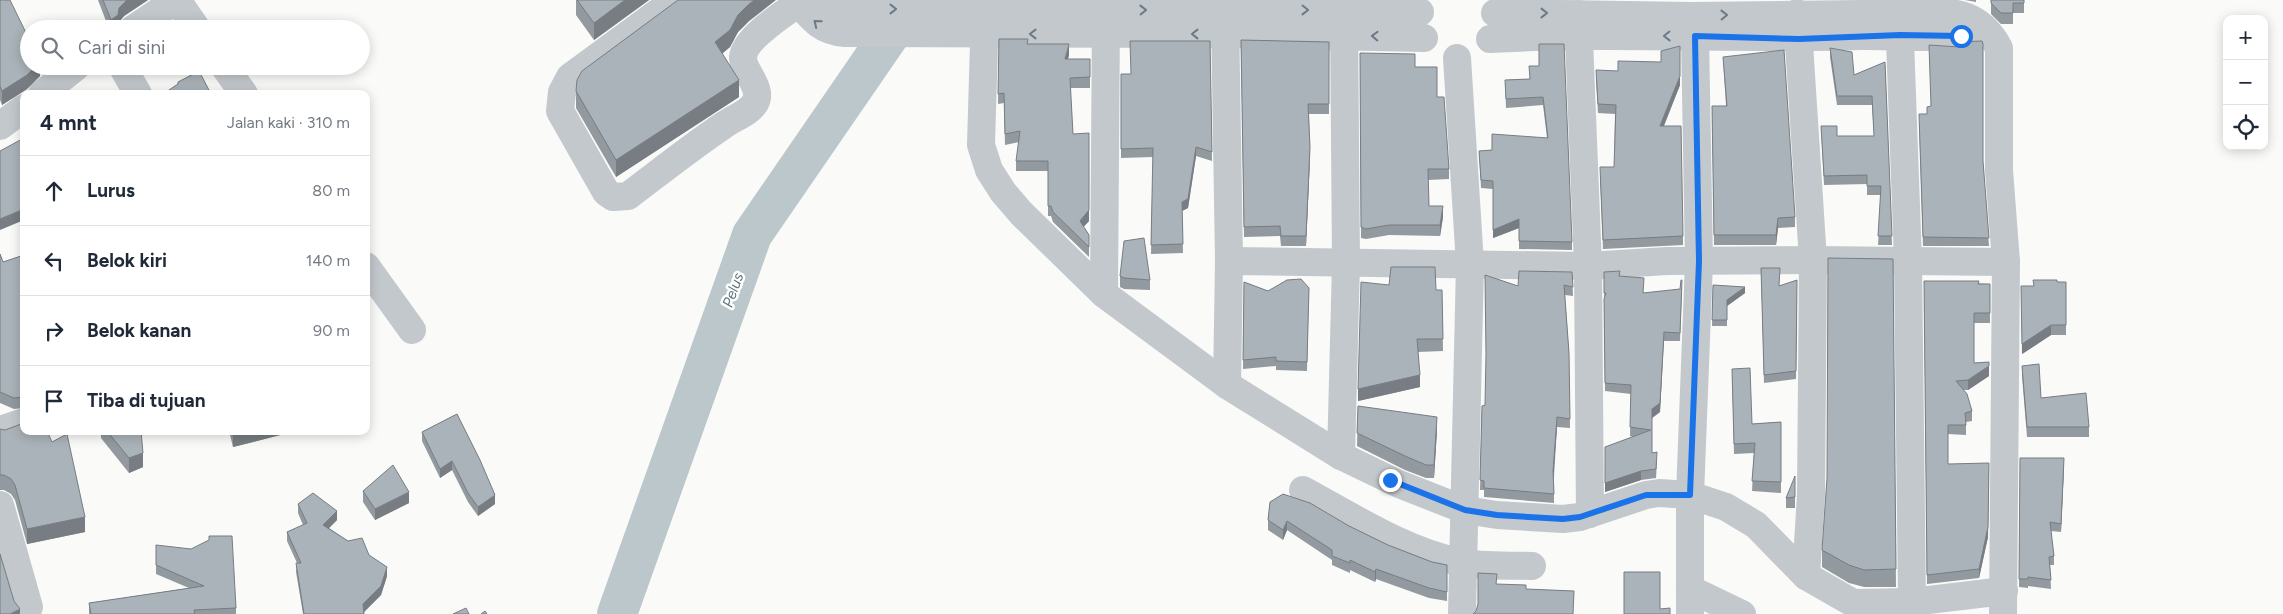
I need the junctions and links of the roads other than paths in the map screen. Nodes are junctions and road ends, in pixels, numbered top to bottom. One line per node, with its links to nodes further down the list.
1 (177, 0): 13 (street); 14 (street)
2 (675, 0): 3 (street)
3 (799, 1): 4 (street, one-way to 3)
4 (838, 14): 15 (street)
5 (1225, 14): 6 (street); 7 (street); 30 (street)
6 (1107, 15): 15 (street); 38 (street)
7 (1344, 15): 10 (street); 34 (street)
8 (1869, 16): 16 (street); 19 (street)
9 (1979, 16): 16 (street); 33 (street)
10 (1422, 17): 20 (street)
11 (1492, 17): 17 (street); 20 (street)
12 (1756, 17): 18 (street); 19 (street)
13 (147, 20)
14 (191, 20)
15 (978, 21): 38 (street)
16 (1899, 24): 32 (street)
17 (1579, 25): 18 (street); 36 (street)
18 (1694, 26): 31 (street)
19 (1798, 26): 29 (street)
20 (1457, 58): 35 (street)
21 (66, 75): 24 (street)
22 (127, 75): 25 (street)
23 (230, 75): 26 (street)
24 (47, 90)
25 (136, 90)
26 (241, 90)
27 (20, 111): 28 (street)
28 (0, 126)
29 (1813, 260): 31 (street); 32 (street); 52 (street)
30 (1229, 261): 34 (street); 40 (street)
31 (1699, 261): 36 (street); 45 (street)
32 (1908, 261): 33 (street); 54 (street)
33 (2006, 262): 55 (street)
34 (1346, 263): 35 (street); 43 (street)
35 (1470, 264): 36 (street); 48 (street)
36 (1588, 266): 47 (street)
37 (370, 272): 39 (street)
38 (1104, 294): 40 (street)
39 (412, 330)
40 (1227, 385): 43 (street)
41 (20, 423): 42 (street)
42 (0, 430)
43 (1341, 456): 48 (street)
44 (1303, 490): 50 (street)
45 (1690, 502): 47 (street); 52 (street); 53 (street)
46 (0, 504): 49 (street)
47 (1590, 514): 48 (street)
48 (1464, 518): 50 (street)
49 (6, 548): 56 (street)
50 (1462, 560): 51 (street); 57 (street)
51 (1532, 566)
52 (1806, 576): 54 (street)
53 (1690, 601): 58 (street)
54 (1912, 602): 55 (street)
55 (2004, 604)
56 (29, 607)
57 (1462, 614)
58 (1742, 614)

